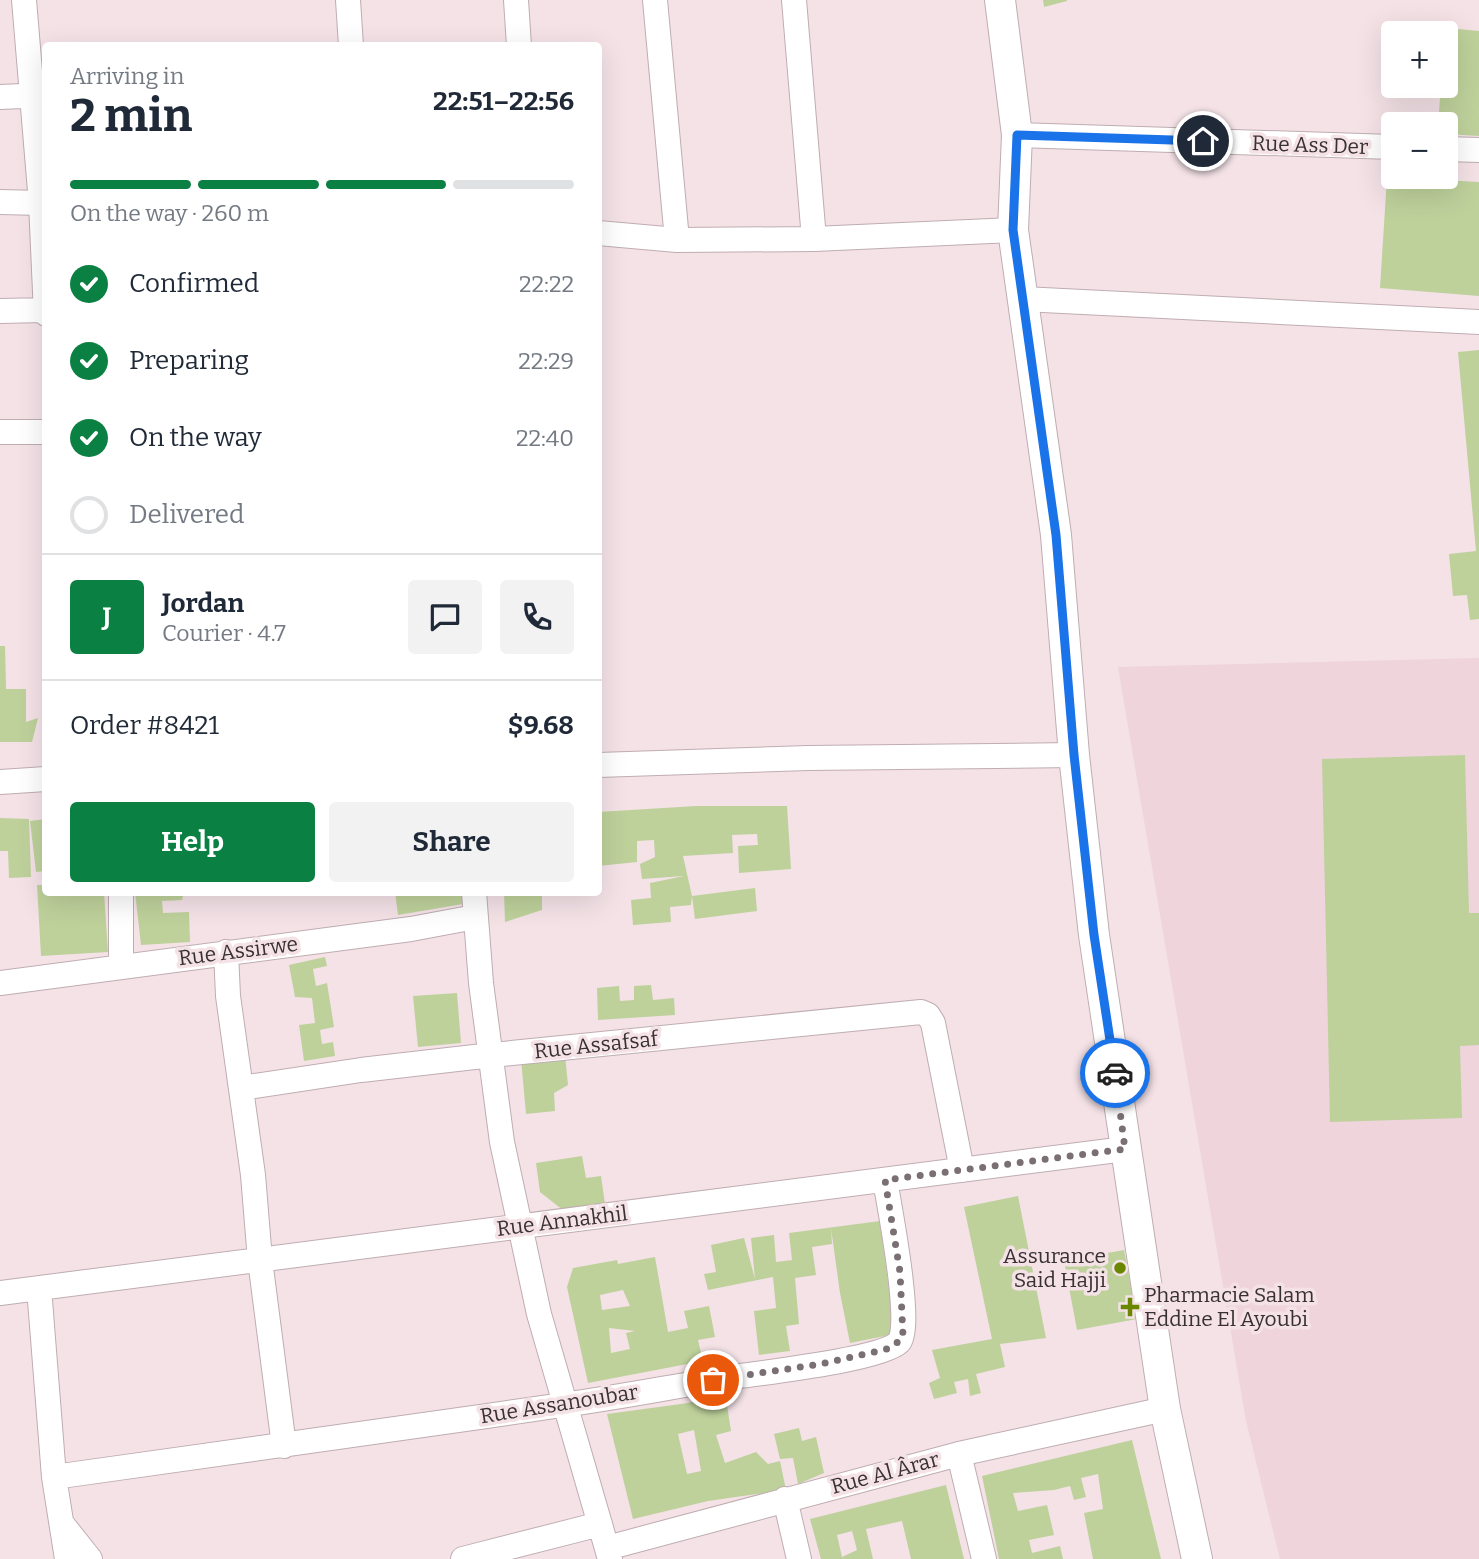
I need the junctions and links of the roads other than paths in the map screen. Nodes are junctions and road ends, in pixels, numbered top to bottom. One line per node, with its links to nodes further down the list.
1 (24, 0): 9 (street)
2 (348, 0): 7 (street)
3 (516, 0): 8 (street)
4 (654, 0): 21 (street)
5 (794, 0): 20 (street)
6 (1000, 0): 11 (street)
7 (351, 42)
8 (519, 42)
9 (38, 95): 10 (street); 16 (street)
10 (0, 97)
11 (1017, 135): 12 (street, Rue Ass Der); 18 (street)
12 (1381, 147)
13 (1458, 149): 14 (street)
14 (1479, 150)
15 (0, 202): 16 (street)
16 (41, 203): 17 (street)
17 (42, 227)
18 (1013, 230): 20 (street); 22 (street)
19 (602, 233): 21 (street)
20 (814, 239): 21 (street)
21 (677, 240)
22 (1023, 299): 25 (street); 28 (street)
23 (0, 311): 24 (street)
24 (42, 312)
25 (1479, 322)
26 (0, 432): 27 (street)
27 (42, 432)
28 (1074, 755): 29 (street); 39 (street)
29 (602, 765)
30 (42, 779): 31 (street)
31 (0, 782)
32 (121, 896): 35 (street)
33 (475, 905): 34 (street, Rue Assirwe); 37 (street)
34 (226, 952): 35 (street, Rue Assirwe); 38 (street)
35 (121, 966): 36 (street, Rue Assirwe)
36 (0, 983)
37 (492, 1055): 38 (street, Rue Assafsaf); 40 (street, Rue Assafsaf); 42 (street)
38 (241, 1088): 43 (street)
39 (1125, 1149): 40 (street, Rue Annakhil); 47 (street)
40 (962, 1170): 41 (street, Rue Annakhil)
41 (885, 1180): 42 (street, Rue Annakhil); 46 (street, Rue Assanoubar)
42 (520, 1227): 43 (street, Rue Annakhil); 46 (street)
43 (260, 1260): 44 (street, Rue Annakhil); 48 (street)
44 (39, 1288): 45 (street, Rue Annakhil); 50 (street)
45 (0, 1293)
46 (565, 1405): 48 (street, Rue Assanoubar); 53 (street)
47 (1165, 1409): 49 (street, Rue Al Ârar); 60 (street)
48 (284, 1446): 50 (street, Rue Assanoubar)
49 (959, 1454): 51 (street, Rue Al Ârar); 59 (street)
50 (54, 1477): 52 (street)
51 (785, 1499): 54 (street, Rue Al Ârar); 58 (street)
52 (63, 1524): 55 (street); 56 (street)
53 (600, 1524): 54 (street); 57 (street)
54 (609, 1553)
55 (67, 1559)
56 (90, 1559)
57 (463, 1559)
58 (799, 1559)
59 (984, 1559)
60 (1197, 1559)

